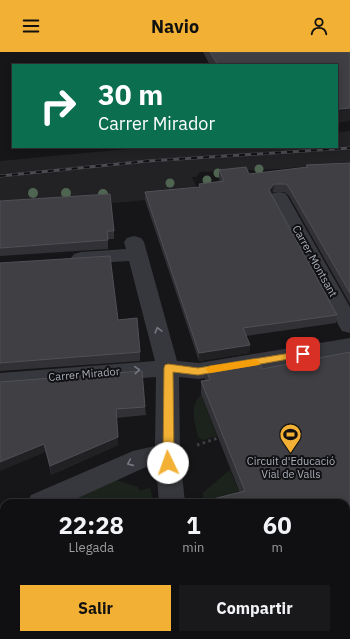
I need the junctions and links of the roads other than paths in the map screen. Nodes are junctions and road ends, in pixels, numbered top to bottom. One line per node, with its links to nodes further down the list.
1 (279, 197): 3 (street, Carrer Montsant)
2 (61, 259): 5 (street, one-way to 2)
3 (350, 326)
4 (350, 346): 5 (street, Carrer Mirador)
5 (168, 368): 6 (street, Carrer Mirador, one-way to 5); 7 (street)
6 (0, 381)
7 (167, 454): 8 (street, one-way to 8); 9 (street)
8 (49, 499)
9 (172, 499)

